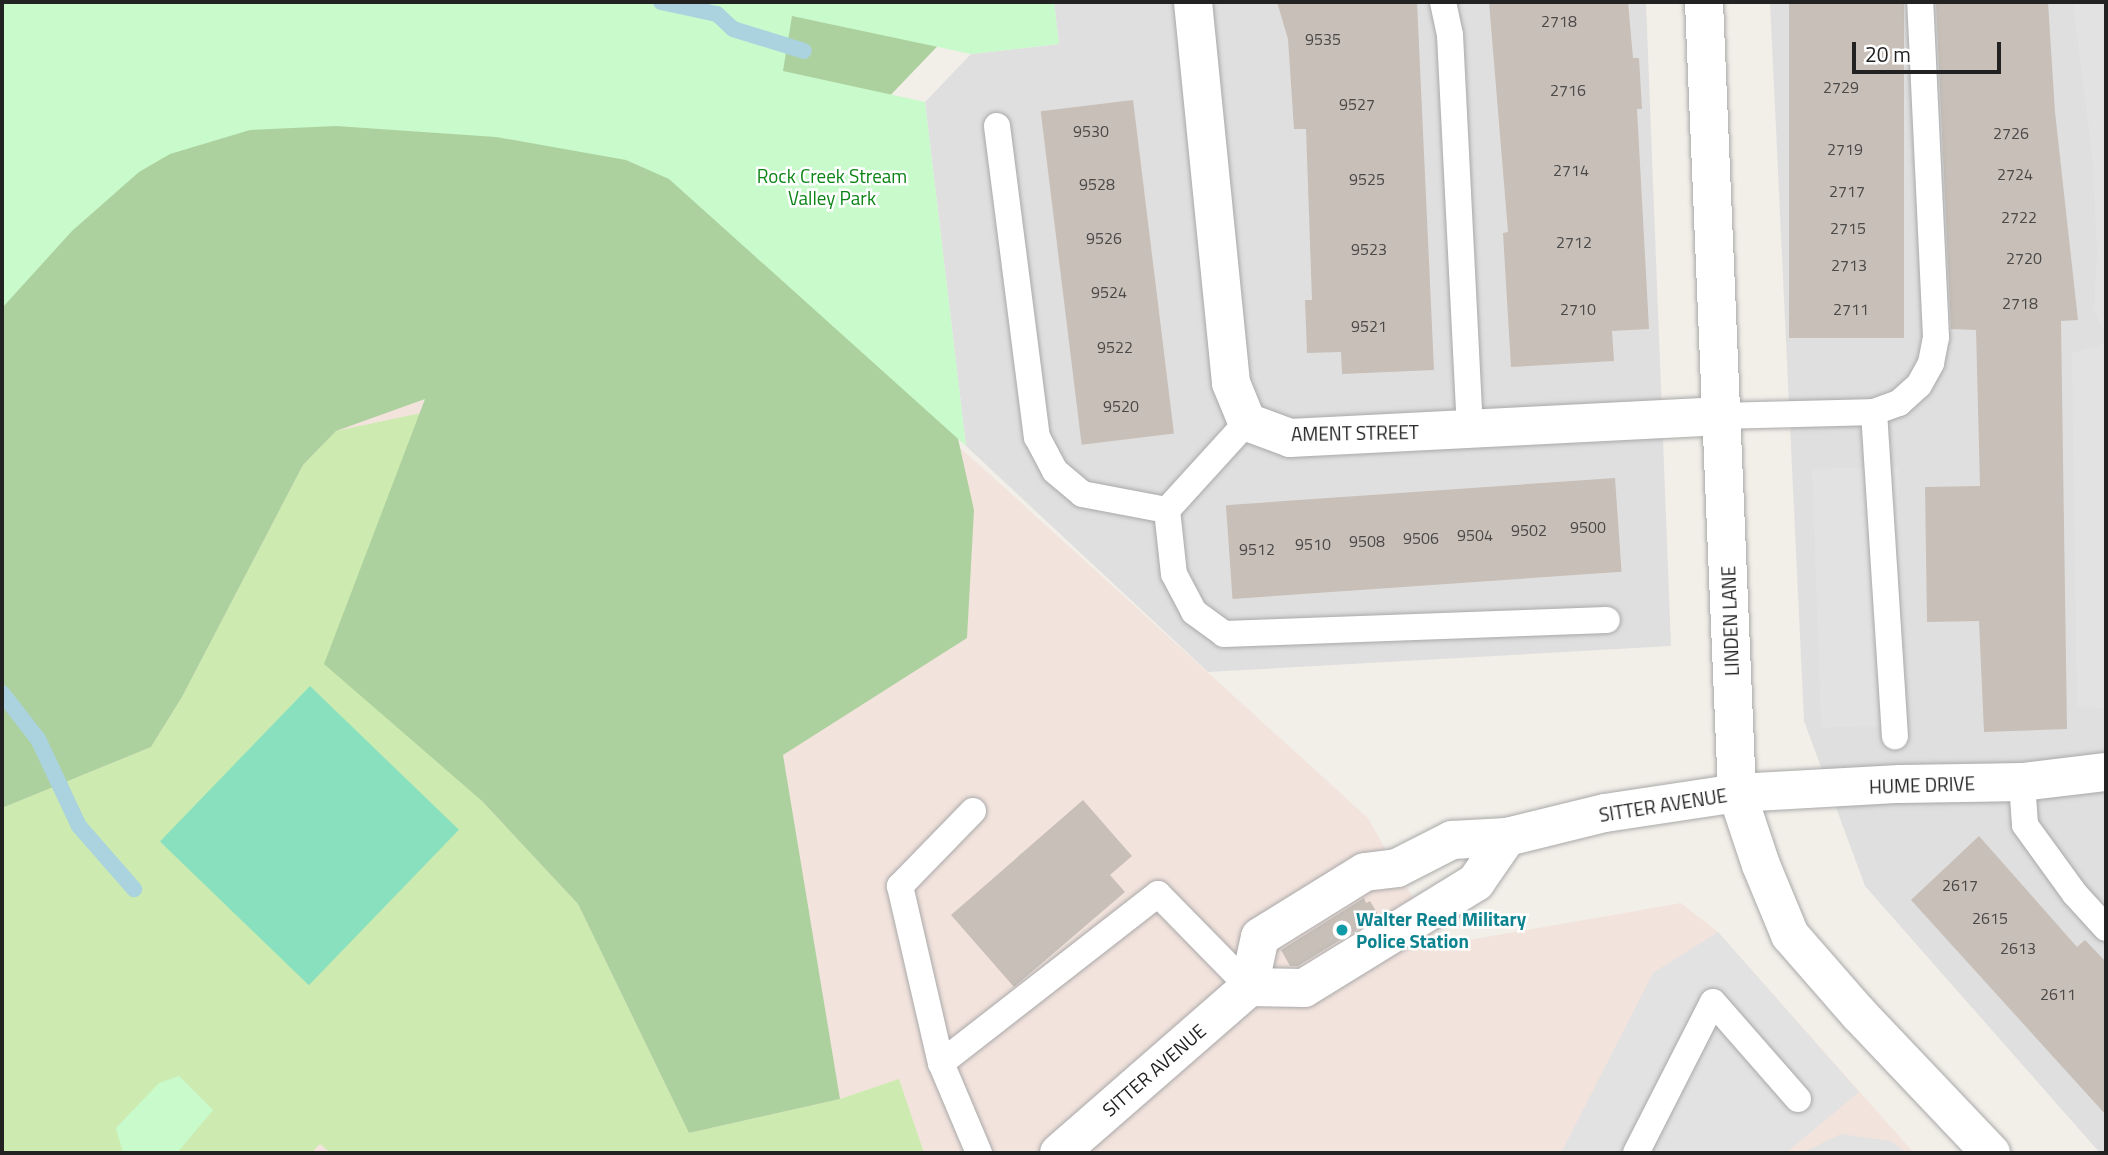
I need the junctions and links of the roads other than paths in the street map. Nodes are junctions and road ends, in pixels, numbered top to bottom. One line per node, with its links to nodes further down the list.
1 (1193, 2): 8 (street)
2 (1443, 2): 9 (lane)
3 (1704, 2): 7 (street, LINDEN LANE)
4 (1920, 2): 6 (lane)
5 (997, 126): 10 (lane)
6 (1874, 412): 7 (lane); 12 (lane)
7 (1722, 416): 9 (street, AMENT STREET); 15 (street, LINDEN LANE)
8 (1247, 422): 9 (street, AMENT STREET); 10 (lane)
9 (1470, 431)
10 (1167, 510): 11 (lane)
11 (1607, 621)
12 (1895, 736)
13 (2106, 772): 14 (street, HUME DRIVE)
14 (2022, 782): 15 (street, HUME DRIVE); 18 (lane)
15 (1738, 793): 17 (street, SITTER AVENUE); 25 (street, LINDEN LANE)
16 (973, 811): 20 (lane)
17 (1507, 837): 19 (street); 19 (street, SITTER AVENUE)
18 (2106, 928)
19 (1249, 987): 20 (lane); 23 (street, SITTER AVENUE)
20 (941, 1063): 22 (lane)
21 (1798, 1099): 24 (lane)
22 (979, 1153)
23 (1059, 1153)
24 (1636, 1153)
25 (1991, 1153)

